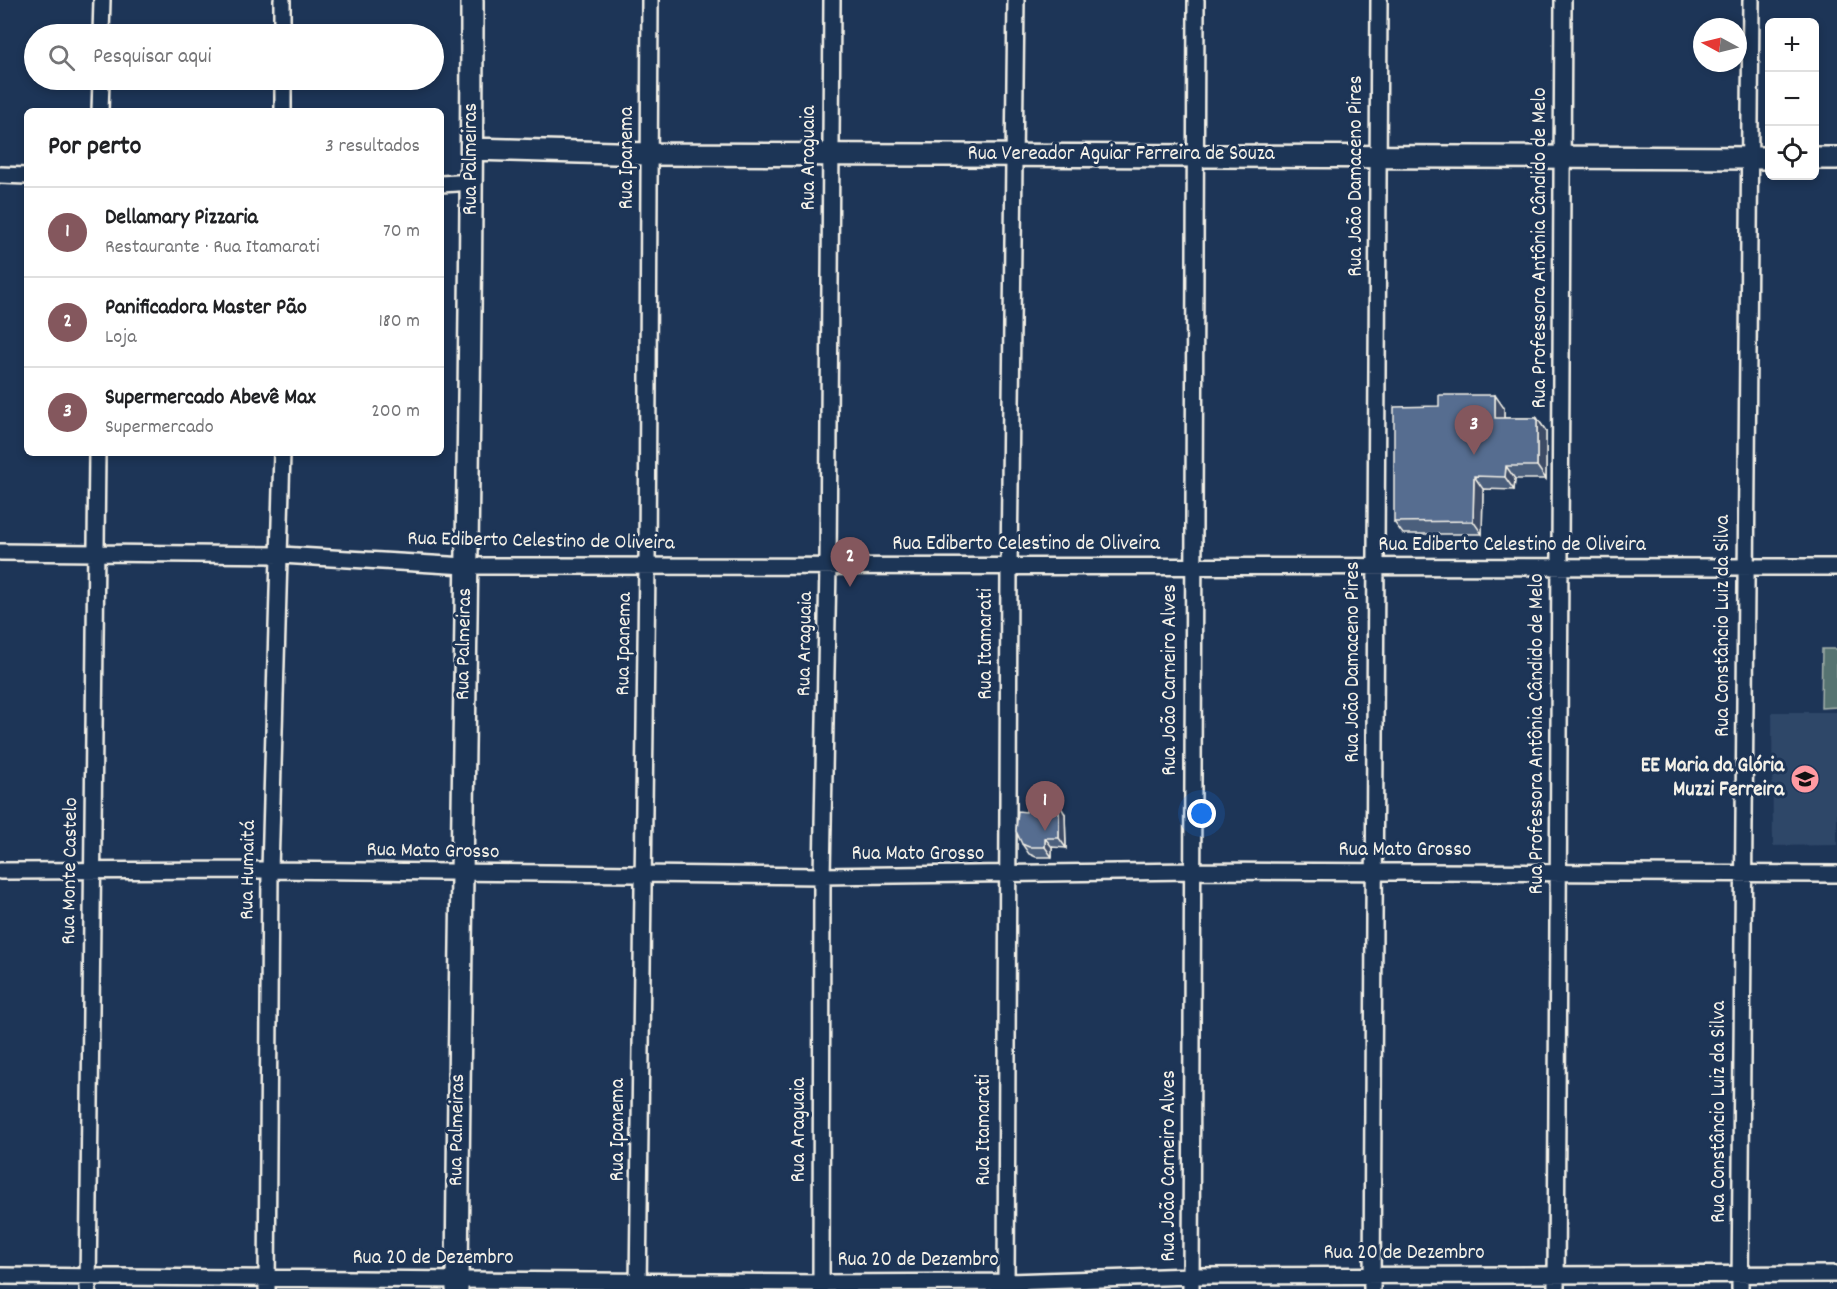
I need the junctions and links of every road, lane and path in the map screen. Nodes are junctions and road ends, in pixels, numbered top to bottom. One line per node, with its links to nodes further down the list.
1 (102, 0): 11 (street)
2 (282, 0): 12 (street)
3 (472, 0): 17 (street, Rua Palmeiras)
4 (650, 0): 18 (street, Rua Ipanema)
5 (832, 0): 19 (street, Rua Araguaia)
6 (1016, 0): 20 (street, Rua Itamarati)
7 (1196, 0): 21 (street, Rua João Carneiro Alves)
8 (1379, 0): 22 (street, Rua João Damaceno Pires)
9 (1563, 0): 23 (street, Rua Professora Antônia Cândido de Melo)
10 (1751, 0): 24 (street, Rua Constâncio Luiz da Silva)
11 (101, 24)
12 (282, 24)
13 (101, 90): 15 (street)
14 (283, 90): 16 (street)
15 (100, 108)
16 (284, 108)
17 (472, 149): 18 (street, Rua Vereador Aguiar Ferreira de Souza); 29 (street, Rua Palmeiras)
18 (649, 154): 19 (street, Rua Vereador Aguiar Ferreira de Souza); 37 (street, Rua Ipanema)
19 (831, 154): 20 (street, Rua Vereador Aguiar Ferreira de Souza); 38 (street, Rua Araguaia)
20 (1016, 155): 21 (street, Rua Vereador Aguiar Ferreira de Souza); 39 (street, Rua Itamarati)
21 (1196, 156): 22 (street, Rua Vereador Aguiar Ferreira de Souza); 40 (street, Rua João Carneiro Alves)
22 (1378, 156): 23 (street, Rua Vereador Aguiar Ferreira de Souza); 41 (street, Rua João Damaceno Pires)
23 (1562, 157): 24 (street, Rua Vereador Aguiar Ferreira de Souza); 42 (street, Rua Professora Antônia Cândido de Melo)
24 (1760, 158): 43 (street, Rua Constâncio Luiz da Silva)
25 (1819, 158): 26 (street)
26 (1837, 158)
27 (0, 175): 28 (street)
28 (24, 176)
29 (473, 182): 30 (street); 36 (street, Rua Palmeiras)
30 (444, 184)
31 (97, 456): 34 (street, Rua Monte Castelo)
32 (282, 456): 35 (street, Rua Humaitá)
33 (0, 552): 34 (street, Rua Ediberto Celestino de Oliveira)
34 (96, 552): 35 (street, Rua Ediberto Celestino de Oliveira); 48 (street, Rua Monte Castelo)
35 (280, 555): 36 (street, Rua Ediberto Celestino de Oliveira); 45 (street, Rua Humaitá)
36 (466, 566): 37 (street, Rua Ediberto Celestino de Oliveira); 51 (street, Rua Palmeiras)
37 (647, 566): 38 (street, Rua Ediberto Celestino de Oliveira); 55 (street, Rua Ipanema)
38 (828, 566): 39 (street, Rua Ediberto Celestino de Oliveira); 56 (street, Rua Araguaia)
39 (1008, 566): 40 (street, Rua Ediberto Celestino de Oliveira); 54 (street, Rua Itamarati)
40 (1192, 567): 41 (street, Rua Ediberto Celestino de Oliveira); 46 (street, Rua João Carneiro Alves)
41 (1376, 567): 42 (street, Rua Ediberto Celestino de Oliveira); 49 (street, Rua João Damaceno Pires)
42 (1560, 567): 43 (street, Rua Ediberto Celestino de Oliveira); 50 (street, Rua Professora Antônia Cândido de Melo)
43 (1746, 567): 44 (street, Rua Ediberto Celestino de Oliveira); 52 (street, Rua Constâncio Luiz da Silva)
44 (1837, 567)
45 (270, 870): 48 (street, Rua Mato Grosso); 51 (street, Rua Mato Grosso); 65 (street, Rua Humaitá)
46 (1192, 871): 49 (street, Rua Mato Grosso); 54 (street, Rua Mato Grosso); 63 (street, Rua João Carneiro Alves)
47 (0, 872): 48 (street, Rua Mato Grosso)
48 (92, 872): 62 (street, Rua Monte Castelo)
49 (1374, 872): 50 (street, Rua Mato Grosso); 60 (street, Rua João Damaceno Pires)
50 (1558, 873): 52 (street, Rua Mato Grosso); 61 (street, Rua Professora Antônia Cândido de Melo)
51 (461, 874): 55 (street, Rua Mato Grosso); 64 (street, Rua Palmeiras)
52 (1743, 874): 53 (street, Rua Mato Grosso); 59 (street, Rua Constâncio Luiz da Silva)
53 (1837, 874)
54 (1006, 875): 56 (street, Rua Mato Grosso); 67 (street, Rua Itamarati)
55 (642, 876): 56 (street, Rua Mato Grosso); 66 (street, Rua Ipanema)
56 (822, 876): 68 (street, Rua Araguaia)
57 (1837, 1274): 59 (street, Rua 20 de Dezembro)
58 (0, 1276): 62 (street, Rua 20 de Dezembro)
59 (1740, 1281): 61 (street, Rua 20 de Dezembro)
60 (1372, 1282): 61 (street, Rua 20 de Dezembro); 63 (street, Rua 20 de Dezembro)
61 (1556, 1282)
62 (88, 1283): 65 (street, Rua 20 de Dezembro)
63 (1191, 1283): 67 (street, Rua 20 de Dezembro)
64 (457, 1284): 65 (street, Rua 20 de Dezembro); 66 (street, Rua 20 de Dezembro)
65 (267, 1285)
66 (638, 1285): 68 (street, Rua 20 de Dezembro)
67 (1006, 1285): 68 (street, Rua 20 de Dezembro)
68 (821, 1286)

